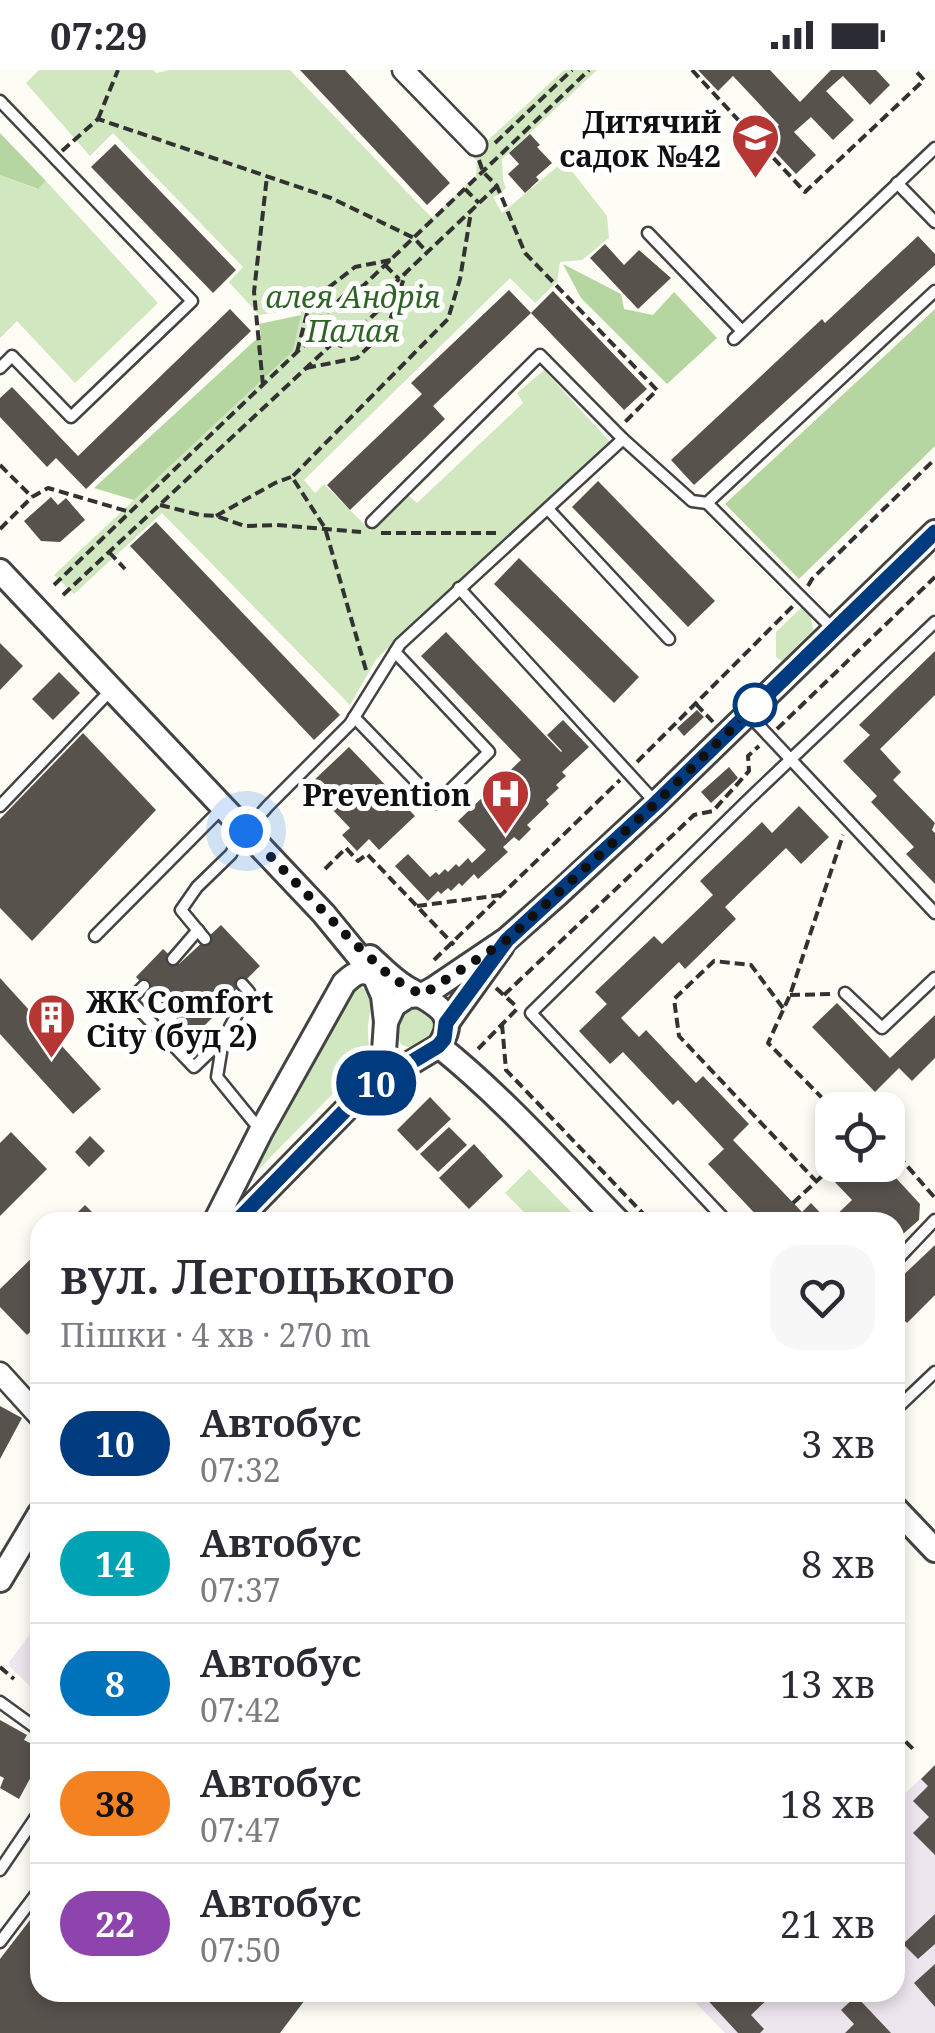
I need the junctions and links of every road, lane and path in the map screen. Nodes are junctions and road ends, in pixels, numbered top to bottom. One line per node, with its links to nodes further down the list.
1 (118, 70): 8 (path)
2 (403, 70): 9 (street)
3 (572, 70): 12 (path)
4 (588, 70): 12 (path)
5 (692, 70): 6 (path)
6 (915, 70)
7 (0, 101): 11 (lane)
8 (98, 119): 11 (path); 13 (path)
9 (476, 145)
10 (935, 148): 14 (lane)
11 (54, 158): 29 (lane)
12 (483, 172): 15 (path); 16 (path)
13 (268, 176): 21 (path); 31 (path)
14 (897, 184): 19 (lane); 20 (lane)
15 (496, 186): 17 (path); 32 (path)
16 (465, 190): 17 (path); 21 (path)
17 (478, 203): 18 (path)
18 (471, 210): 22 (path); 35 (path)
19 (935, 222)
20 (648, 233)
21 (414, 238): 22 (path); 23 (path)
22 (427, 252): 25 (path)
23 (390, 260): 24 (path); 28 (path)
24 (385, 265): 26 (path); 28 (path)
25 (406, 272): 26 (path); 30 (path)
26 (399, 279): 30 (path)
27 (935, 290): 37 (lane)
28 (297, 353): 31 (path)
29 (0, 368)
30 (306, 368): 38 (path)
31 (263, 385): 40 (path)
32 (619, 435): 37 (lane); 39 (lane); 42 (lane)
33 (935, 460): 54 (path)
34 (1, 469): 36 (path)
35 (292, 477): 41 (path); 43 (path)
36 (32, 497): 40 (path); 44 (path)
37 (708, 502): 54 (lane)
38 (160, 505): 41 (path); 47 (path)
39 (548, 509): 45 (lane); 57 (lane)
40 (130, 512): 51 (path)
41 (216, 516): 43 (path)
42 (372, 522)
43 (324, 528): 45 (path); 60 (path)
44 (0, 529)
45 (522, 532): 52 (lane)
46 (934, 534): 56 (street)
47 (109, 552): 48 (path); 53 (path)
48 (125, 569)
49 (935, 577): 65 (path)
50 (7, 584): 59 (street)
51 (54, 585)
52 (459, 588): 58 (lane); 67 (lane)
53 (64, 594)
54 (802, 597): 56 (lane); 61 (path)
55 (935, 622): 66 (lane)
56 (834, 630): 62 (street)
57 (669, 639)
58 (395, 652): 60 (lane); 63 (lane)
59 (112, 689): 69 (lane); 70 (street)
60 (372, 689): 63 (lane)
61 (696, 704): 64 (path); 67 (path)
62 (747, 713): 65 (lane); 68 (street)
63 (354, 718): 72 (lane)
64 (717, 726)
65 (769, 738): 66 (lane); 91 (path)
66 (789, 760): 71 (lane); 95 (lane)
67 (628, 772): 68 (lane); 74 (path)
68 (656, 803): 79 (street)
69 (0, 806)
70 (223, 807): 72 (street); 78 (lane)
71 (847, 821): 77 (lane); 92 (path)
72 (246, 831): 76 (street); 81 (lane)
73 (324, 869): 75 (path)
74 (501, 895): 75 (path); 80 (path)
75 (416, 906): 80 (path)
76 (324, 914): 83 (street); 85 (street); 90 (street)
77 (935, 914)
78 (95, 936)
79 (507, 940): 90 (street); 96 (street)
80 (453, 944): 82 (path)
81 (173, 959)
82 (434, 960)
83 (374, 975): 85 (street); 98 (street)
84 (935, 978): 89 (lane)
85 (344, 983): 104 (street)
86 (242, 984): 99 (lane)
87 (492, 984): 91 (path)
88 (144, 986): 99 (lane)
89 (845, 993): 92 (path)
90 (422, 995): 96 (street); 98 (street)
91 (504, 995): 93 (path)
92 (790, 996): 94 (path)
93 (518, 1008): 95 (path); 97 (path)
94 (783, 1008): 103 (path); 106 (path)
95 (530, 1013): 114 (lane)
96 (446, 1023): 101 (street)
97 (502, 1024): 100 (path); 113 (path)
98 (386, 1027): 101 (street); 102 (street)
99 (222, 1040): 104 (lane)
100 (478, 1049)
101 (432, 1050): 102 (street); 112 (street)
102 (365, 1090): 111 (street)
103 (816, 1092)
104 (261, 1131): 110 (street)
105 (905, 1164): 108 (path)
106 (815, 1180)
107 (815, 1182): 109 (path)
108 (935, 1198)
109 (793, 1203)
110 (220, 1212)
111 (246, 1212)
112 (609, 1212)
113 (641, 1212)
114 (718, 1212)
115 (935, 1220): 116 (lane)
116 (905, 1252)
117 (935, 1372): 119 (lane)
118 (0, 1374): 120 (street)
119 (905, 1400)
120 (30, 1406)
121 (905, 1518): 123 (street)
122 (30, 1530): 124 (street)
123 (935, 1550)
124 (0, 1580)
125 (0, 1667): 126 (path)
126 (14, 1680)
127 (1, 1705): 128 (lane)
128 (30, 1724)
129 (905, 1742): 130 (path)
130 (914, 1751)
131 (30, 1826): 132 (lane)
132 (0, 1870)
133 (30, 1902): 134 (lane)
134 (0, 1942)

